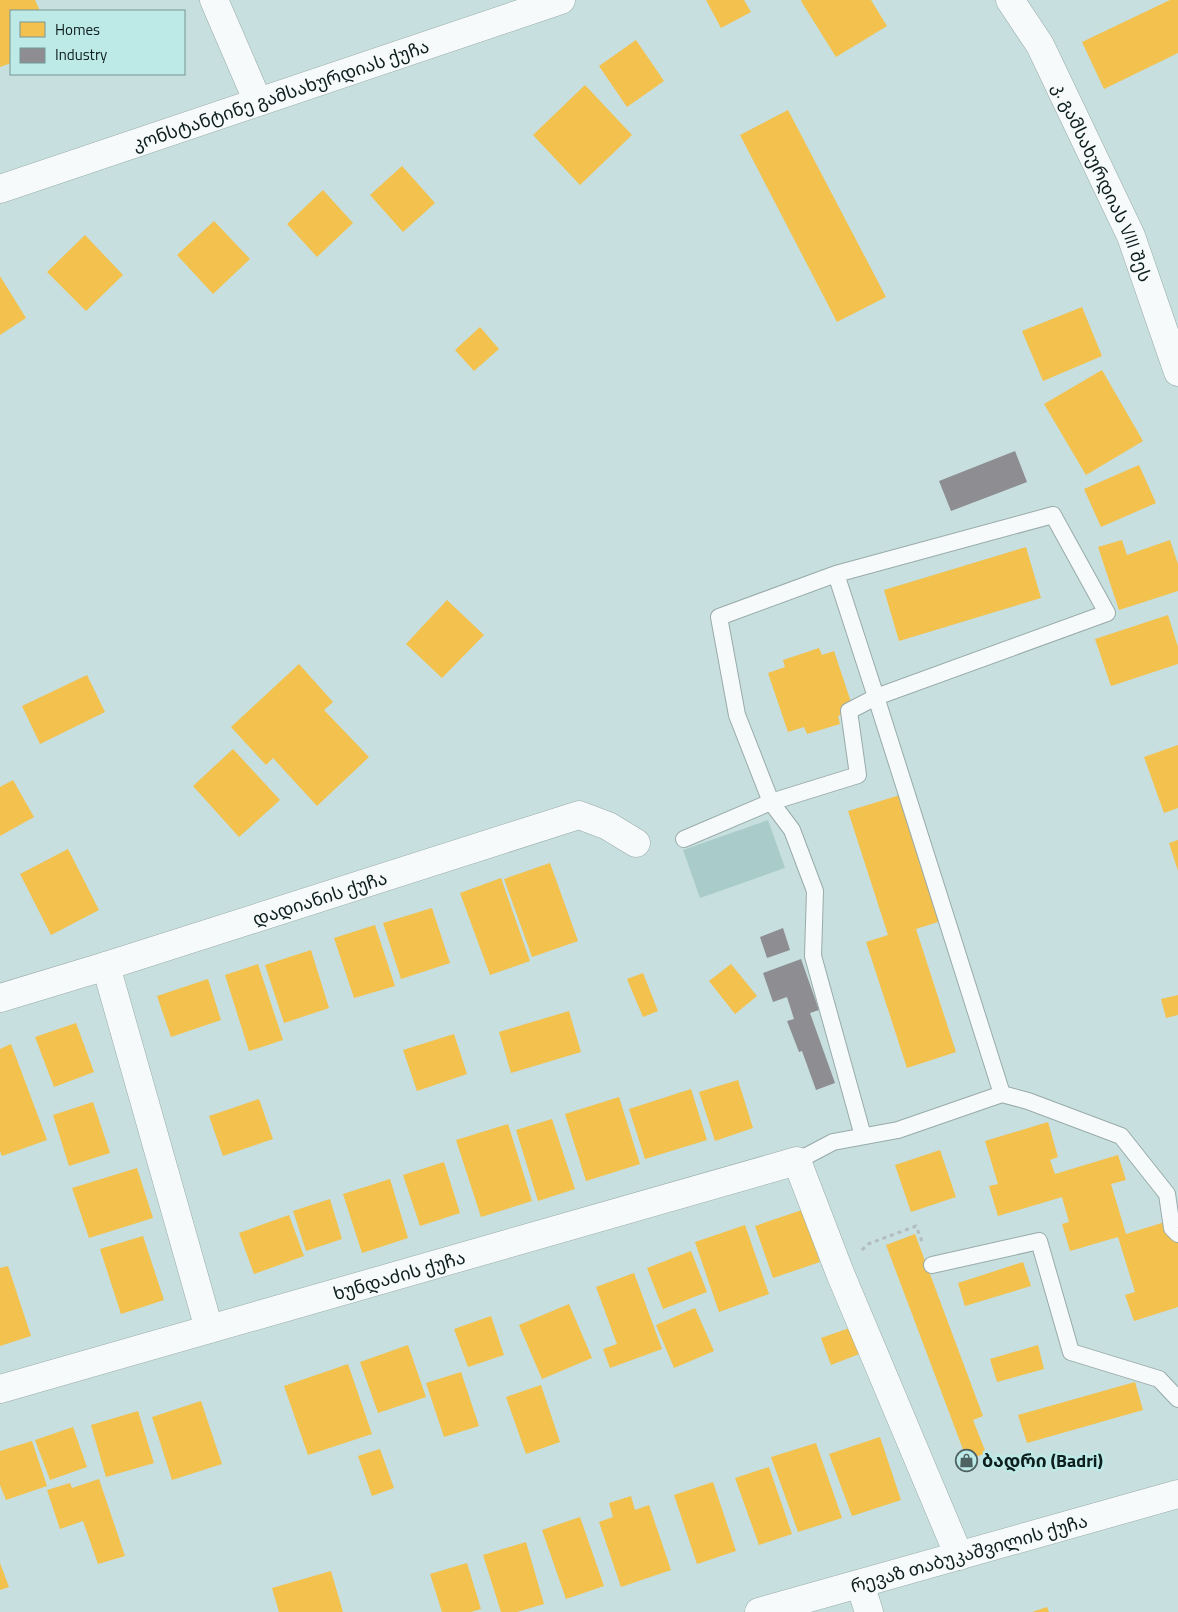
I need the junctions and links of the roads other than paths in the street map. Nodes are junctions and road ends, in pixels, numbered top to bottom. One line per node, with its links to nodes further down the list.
1 (214, 0): 4 (street)
2 (561, 0): 4 (street, კონსტანტინე გამსახურდიას ქუჩა)
3 (1010, 0): 6 (street, კ. გამსახურდიას VIII შეს)
4 (258, 102): 5 (street, კონსტანტინე გამსახურდიას ქუჩა)
5 (0, 189)
6 (1178, 372)
7 (836, 574): 8 (lane); 8 (lane); 9 (lane)
8 (876, 697): 9 (lane); 14 (lane)
9 (771, 802): 10 (lane); 15 (lane)
10 (684, 839)
11 (636, 843): 12 (street, დადიანის ქუჩა)
12 (106, 966): 13 (street, დადიანის ქუჩა); 19 (street)
13 (0, 998)
14 (1002, 1094): 15 (lane); 17 (lane)
15 (863, 1136): 16 (lane)
16 (797, 1161): 19 (street, ხუნდაძის ქუჩა); 23 (street)
17 (1178, 1234)
18 (932, 1265): 21 (lane)
19 (209, 1329): 20 (street, ხუნდაძის ქუჩა)
20 (0, 1389)
21 (1178, 1399)
22 (1178, 1494): 23 (street, რევაზ თაბუკაშვილის ქუჩა)
23 (959, 1556): 24 (street, რევაზ თაბუკაშვილის ქუჩა)
24 (860, 1584): 25 (street, რევაზ თაბუკაშვილის ქუჩა); 26 (street)
25 (759, 1612)
26 (869, 1612)

